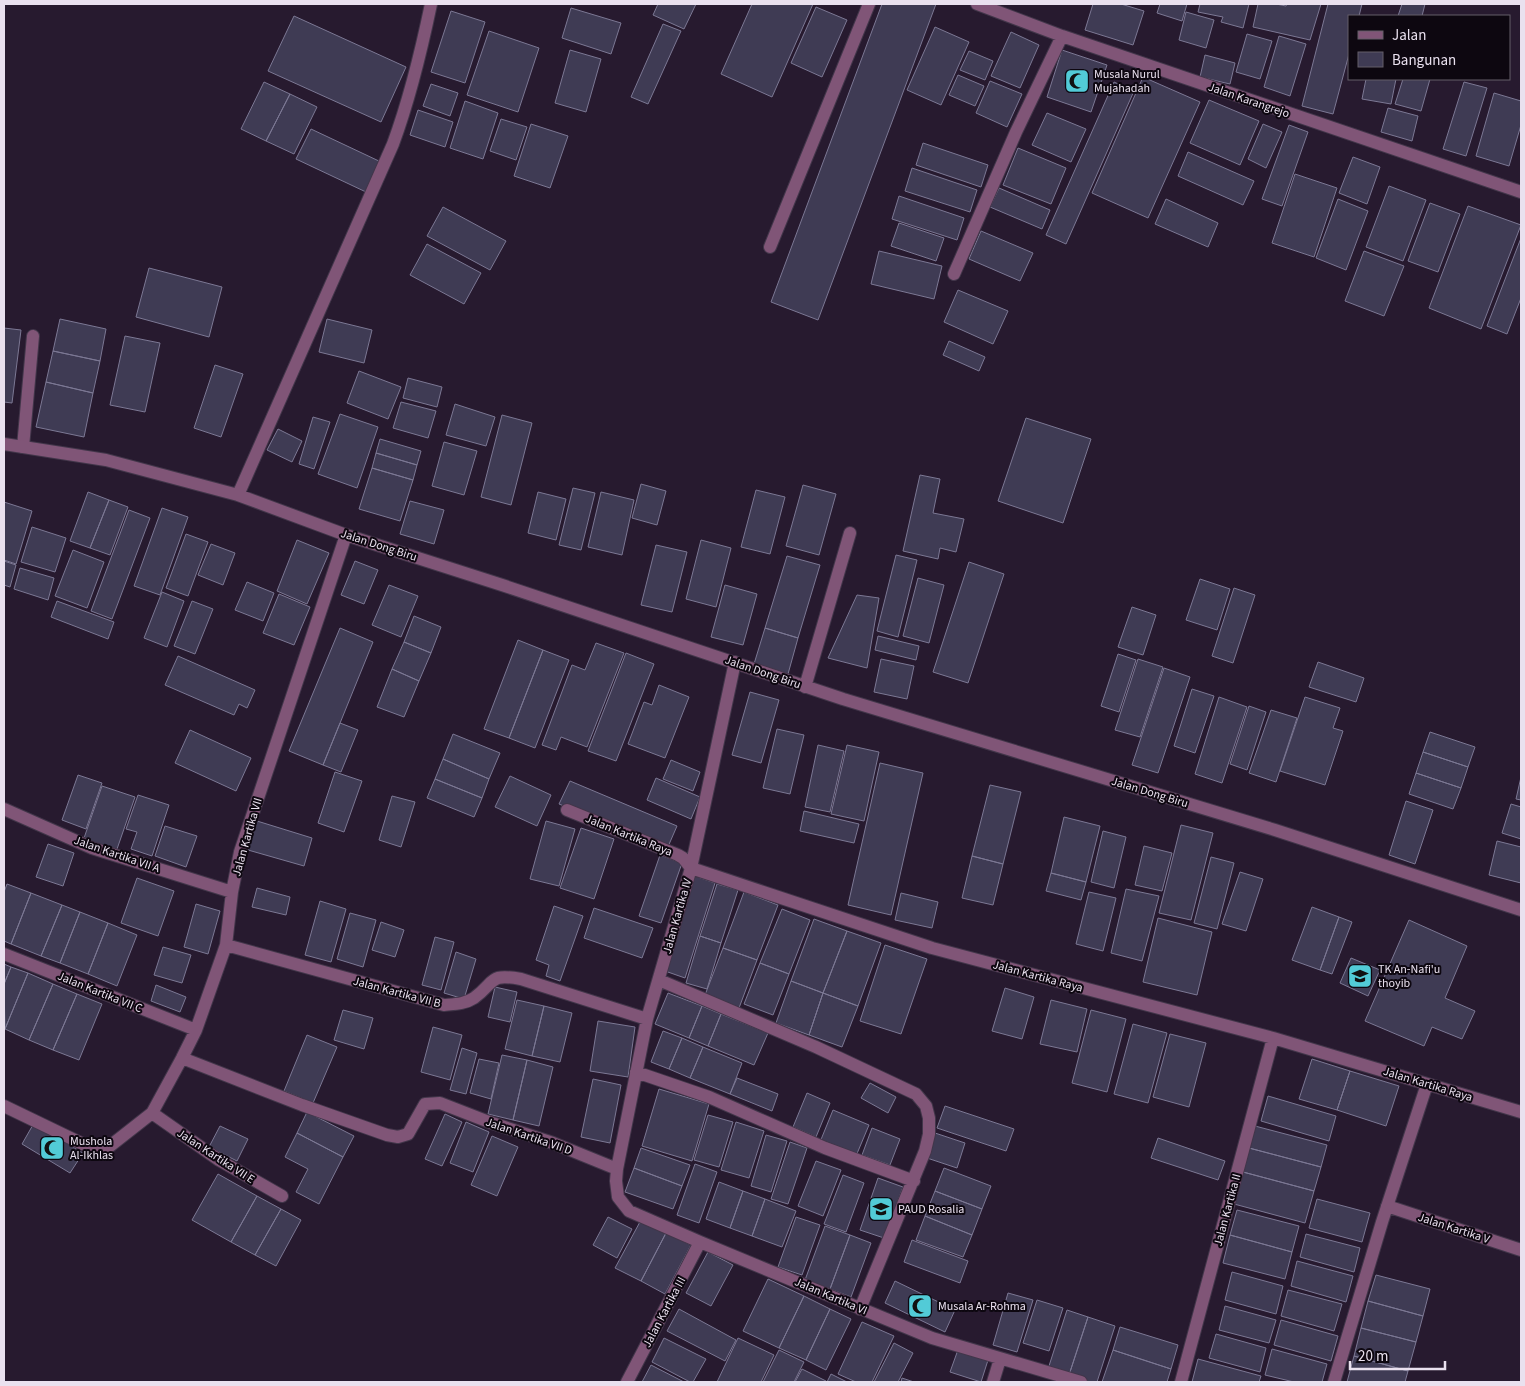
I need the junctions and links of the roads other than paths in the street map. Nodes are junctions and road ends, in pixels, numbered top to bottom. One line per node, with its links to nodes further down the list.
1 (430, 4): 11 (street)
2 (869, 4): 6 (street)
3 (977, 4): 4 (street, Jalan Karangrejo)
4 (1062, 36): 5 (street, Jalan Karangrejo); 7 (street)
5 (1521, 192)
6 (770, 247)
7 (954, 274)
8 (33, 336): 10 (street)
9 (4, 444): 10 (street, Jalan Dong Biru)
10 (23, 447): 11 (street, Jalan Dong Biru)
11 (238, 495): 13 (street, Jalan Dong Biru)
12 (850, 533): 15 (street)
13 (346, 534): 14 (street, Jalan Dong Biru); 19 (street, Jalan Kartika VII)
14 (735, 662): 15 (street, Jalan Dong Biru); 18 (street, Jalan Kartika IV)
15 (805, 686): 20 (street, Jalan Dong Biru)
16 (4, 809): 19 (street, Jalan Kartika VII A)
17 (567, 810): 18 (street, Jalan Kartika Raya)
18 (691, 868): 23 (street, Jalan Kartika IV); 26 (street, Jalan Kartika Raya)
19 (232, 892): 21 (street, Jalan Kartika VII)
20 (1521, 910)
21 (226, 945): 24 (street, Jalan Kartika VII B); 25 (street, Jalan Kartika VII)
22 (4, 954): 25 (street, Jalan Kartika VII C)
23 (659, 980): 24 (street, Jalan Kartika IV); 34 (street)
24 (647, 1019): 28 (street, Jalan Kartika IV)
25 (196, 1030): 27 (street, Jalan Kartika VII)
26 (1273, 1038): 29 (street, Jalan Kartika Raya); 44 (street, Jalan Kartika II)
27 (182, 1058): 32 (street, Jalan Kartika VII); 33 (street, Jalan Kartika VII D)
28 (636, 1072): 33 (street, Jalan Kartika IV); 34 (street)
29 (1427, 1084): 31 (street, Jalan Kartika Raya); 36 (street)
30 (4, 1106): 32 (street, Jalan Kartika VII)
31 (1521, 1112)
32 (152, 1113): 35 (street, Jalan Kartika VII E)
33 (617, 1169): 37 (street, Jalan Kartika VI)
34 (914, 1180): 39 (street)
35 (282, 1196)
36 (1388, 1206): 38 (street, Jalan Kartika V); 45 (street)
37 (700, 1242): 39 (street, Jalan Kartika VI); 41 (street, Jalan Kartika III)
38 (1521, 1250)
39 (860, 1308): 40 (street, Jalan Kartika VI)
40 (1000, 1358): 42 (street); 43 (street, Jalan Kartika VI)
41 (627, 1382)
42 (992, 1382)
43 (1081, 1382)
44 (1181, 1382)
45 (1334, 1382)

